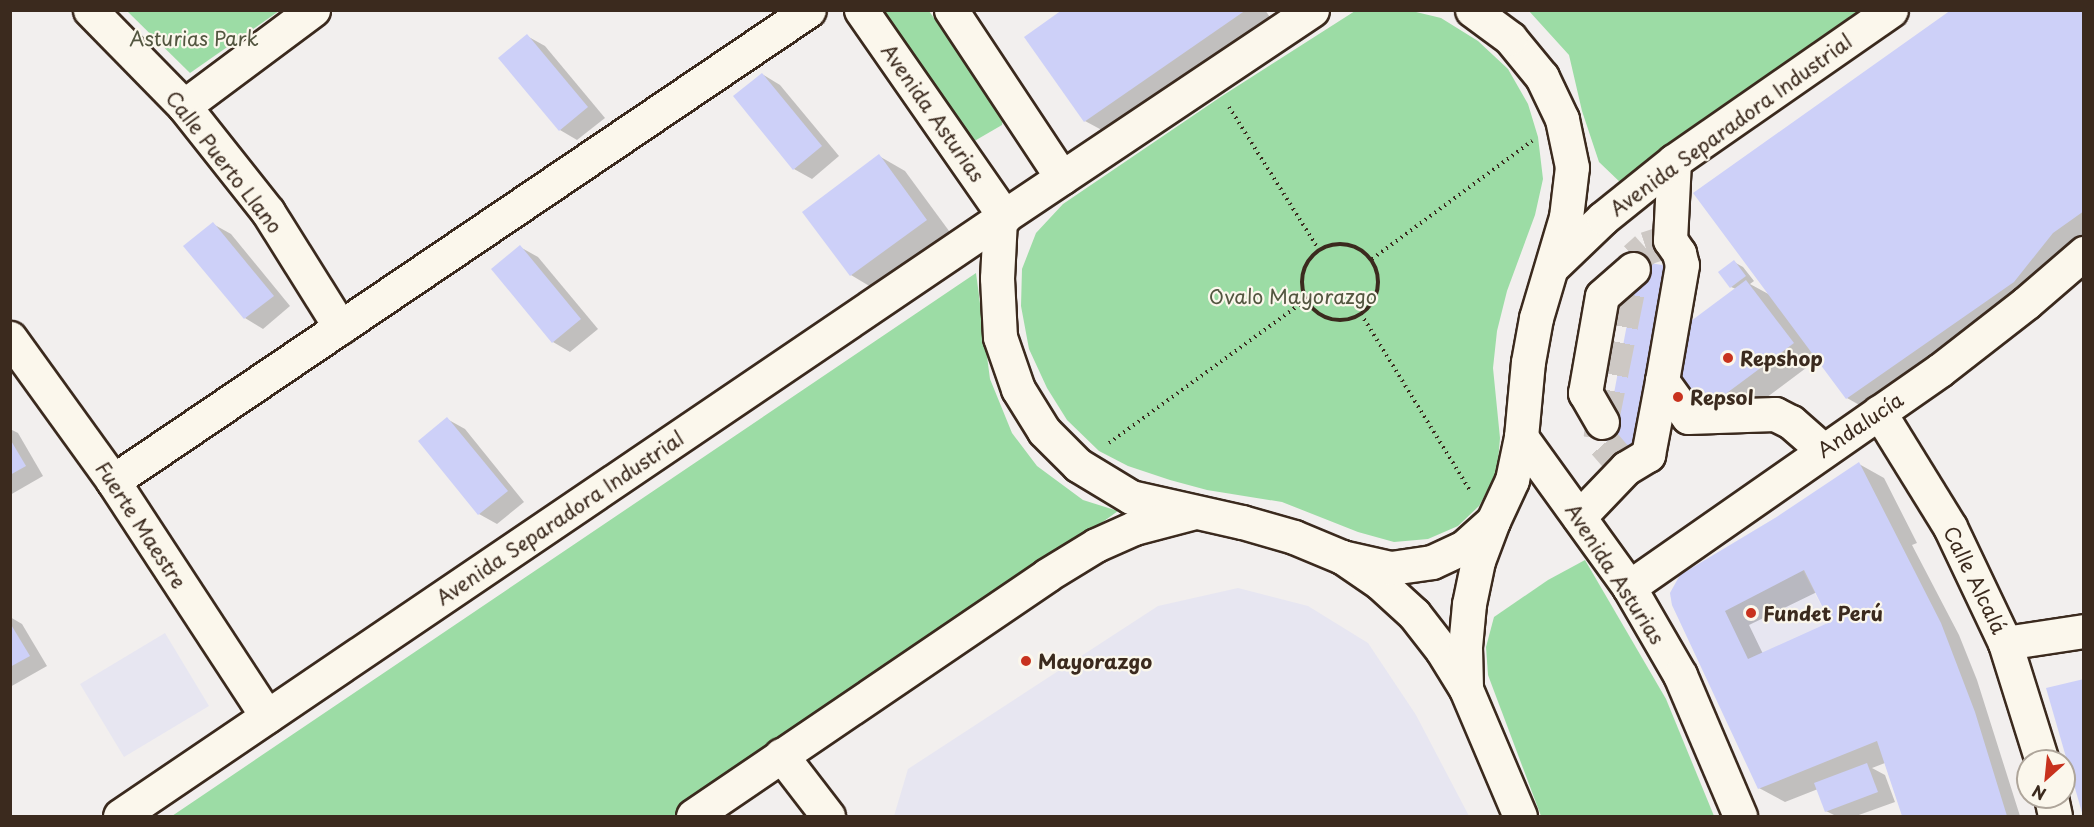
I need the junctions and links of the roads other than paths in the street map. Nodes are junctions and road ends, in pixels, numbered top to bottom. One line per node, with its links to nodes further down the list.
1 (90, 10): 9 (street, Calle Puerto Llano)
2 (313, 10): 9 (street)
3 (809, 10): 16 (street)
4 (861, 10): 12 (street, Avenida Asturias)
5 (951, 10): 11 (street)
6 (1472, 10): 14 (street)
7 (1891, 10): 10 (street, Avenida Separadora Industrial)
8 (1311, 11): 11 (street, Avenida Separadora Industrial)
9 (184, 106): 16 (street, Calle Puerto Llano)
10 (1674, 161): 14 (street, Avenida Separadora Industrial); 18 (street)
11 (1062, 178): 12 (street, Avenida Separadora Industrial)
12 (1003, 218): 24 (street); 32 (street, Avenida Separadora Industrial)
13 (2084, 253): 19 (street, Andalucía)
14 (1550, 269): 21 (street)
15 (1633, 269): 20 (street)
16 (340, 327): 23 (street)
17 (10, 338): 23 (street, Fuerte Maestre)
18 (1662, 381): 22 (street); 25 (street)
19 (1879, 412): 22 (street, Andalucía); 30 (street, Calle Alcalá)
20 (1602, 422)
21 (1521, 437): 25 (street, Avenida Asturias); 26 (street)
22 (1823, 450): 28 (street, Andalucía)
23 (113, 481): 32 (street, Fuerte Maestre)
24 (1193, 513): 27 (street); 34 (street)
25 (1579, 517): 28 (street, Avenida Asturias)
26 (1493, 521): 27 (street); 31 (street)
27 (1342, 556): 31 (street)
28 (1629, 587): 39 (street, Avenida Asturias)
29 (2084, 631): 30 (street)
30 (2005, 643): 33 (street, Calle Alcalá)
31 (1466, 690): 38 (street)
32 (267, 716): 35 (street, Avenida Separadora Industrial)
33 (2038, 749)
34 (781, 755): 36 (street); 37 (street)
35 (120, 816)
36 (693, 816)
37 (828, 816)
38 (1520, 816)
39 (1740, 816)

